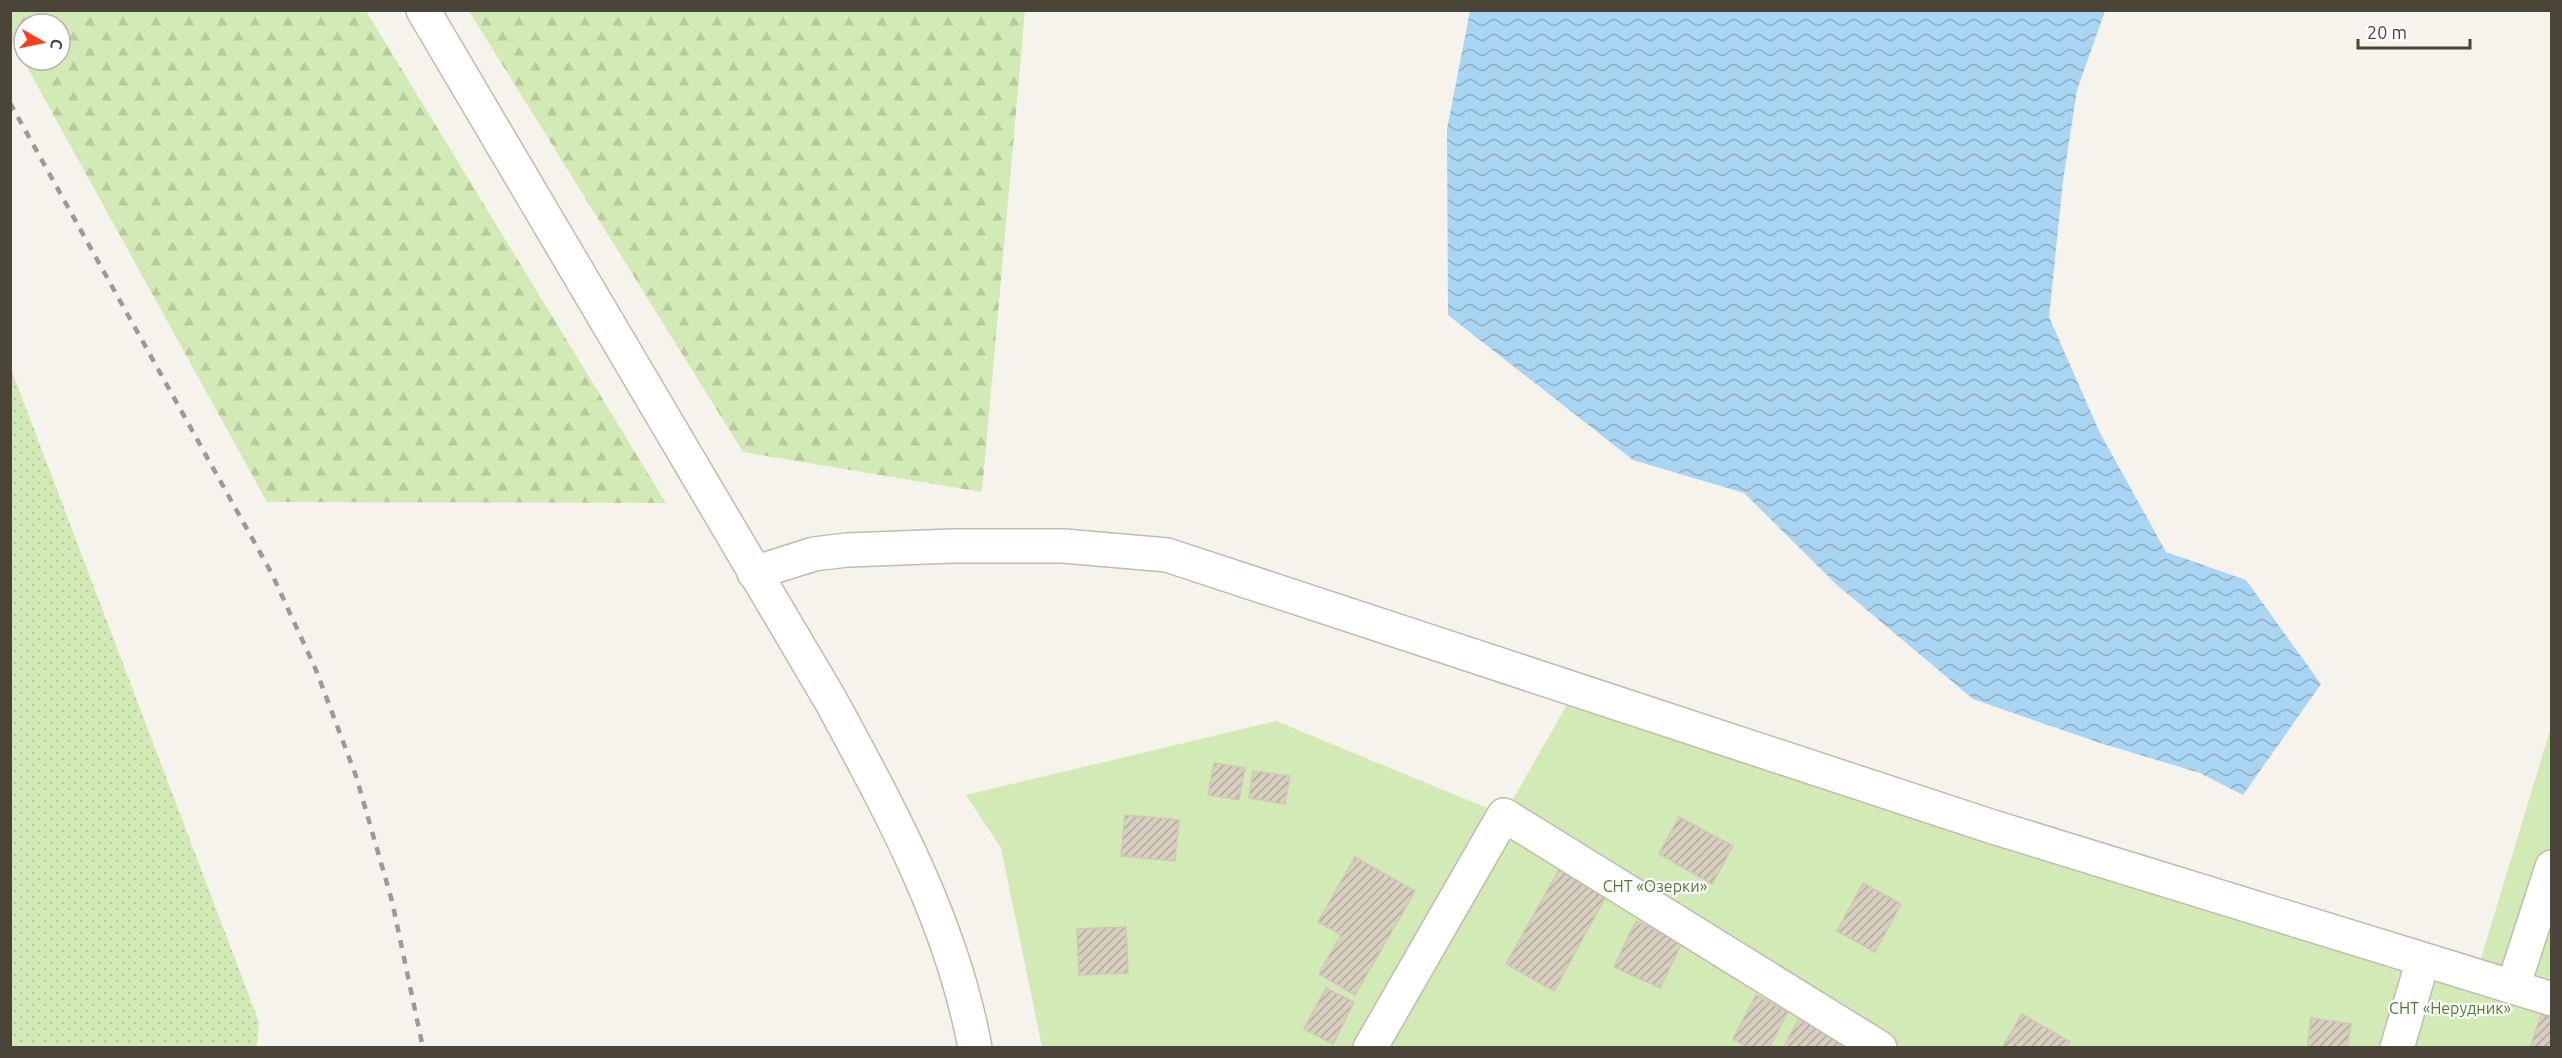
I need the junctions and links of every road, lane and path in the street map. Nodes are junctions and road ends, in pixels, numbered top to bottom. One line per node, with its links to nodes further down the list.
1 (423, 10): 2 (street)
2 (754, 573): 4 (street); 7 (street)
3 (2552, 867): 5 (street)
4 (2423, 960): 5 (street); 10 (street)
5 (2513, 987): 6 (street)
6 (2552, 999)
7 (975, 1047)
8 (1370, 1047): 9 (street)
9 (1880, 1047)
10 (2397, 1047)

